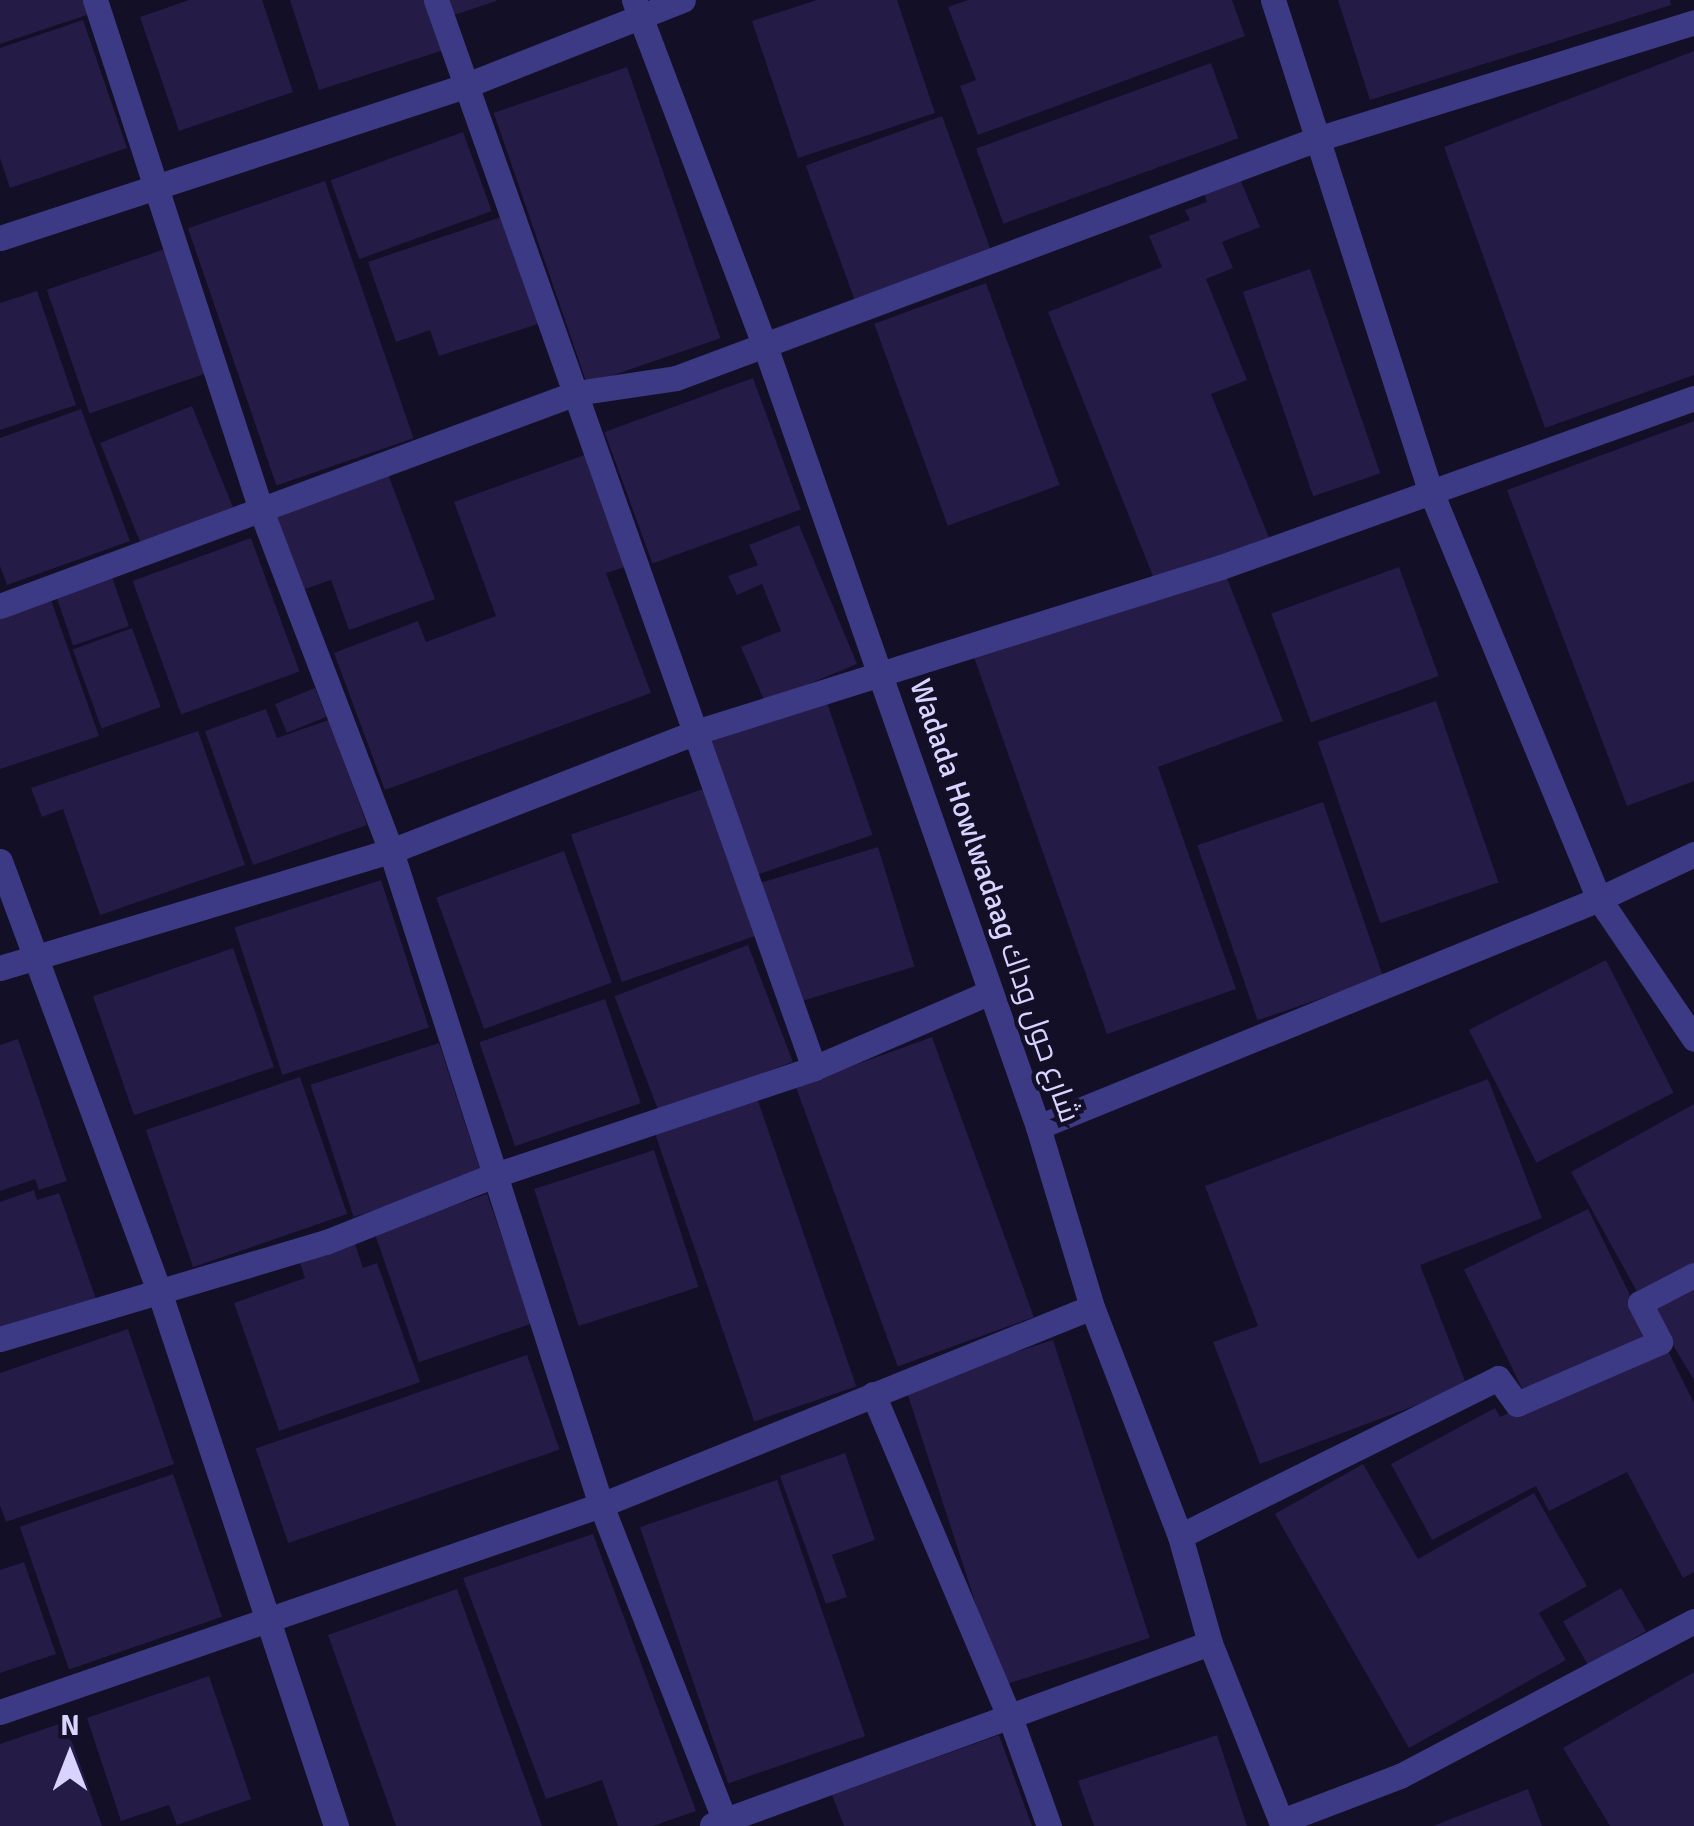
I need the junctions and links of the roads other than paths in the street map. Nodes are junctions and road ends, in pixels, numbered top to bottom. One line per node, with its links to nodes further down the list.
1 (94, 0): 9 (street)
2 (436, 0): 7 (street)
3 (683, 0): 5 (street)
4 (1273, 0): 8 (street)
5 (636, 8): 7 (street); 11 (street, Wadada Howlwadaag شارع حول وداك)
6 (1694, 22): 8 (street)
7 (467, 85): 9 (street); 12 (street)
8 (1317, 140): 11 (street); 14 (street)
9 (155, 190): 10 (street); 15 (street)
10 (0, 238)
11 (765, 346): 12 (street); 17 (street, Wadada Howlwadaag شارع حول وداك)
12 (576, 393): 15 (street); 18 (street)
13 (1694, 398): 14 (street)
14 (1430, 487): 17 (street); 22 (street)
15 (262, 513): 16 (street); 19 (street)
16 (0, 606)
17 (881, 675): 18 (street); 25 (street, Wadada Howlwadaag شارع حول وداك)
18 (696, 732): 19 (street); 27 (street)
19 (392, 851): 23 (street); 29 (street)
20 (1694, 854): 22 (street)
21 (0, 861): 23 (street)
22 (1599, 900): 26 (street); 28 (street)
23 (37, 956): 24 (street); 31 (street)
24 (0, 968)
25 (988, 993): 27 (street); 28 (street, Wadada Howlwadaag شارع حول وداك)
26 (1694, 1039)
27 (814, 1068): 29 (street)
28 (1038, 1127): 32 (street, Wadada Howlwadaag شارع حول وداك)
29 (492, 1176): 31 (street); 35 (street)
30 (1694, 1274): 36 (street)
31 (159, 1291): 33 (street); 38 (street)
32 (1092, 1308): 34 (street); 36 (street, Wadada Howlwadaag شارع حول وداك)
33 (0, 1340)
34 (873, 1394): 35 (street); 41 (street)
35 (601, 1505): 38 (street); 43 (street)
36 (1180, 1536): 39 (street, Wadada Howlwadaag شارع حول وداك)
37 (1694, 1621): 42 (street)
38 (266, 1622): 40 (street); 44 (street)
39 (1210, 1644): 41 (street); 42 (street, Wadada Howlwadaag شارع حول وداك)
40 (0, 1712)
41 (1012, 1720): 43 (street); 45 (street)
42 (1282, 1823)
43 (721, 1824)
44 (336, 1826)
45 (1049, 1826)

